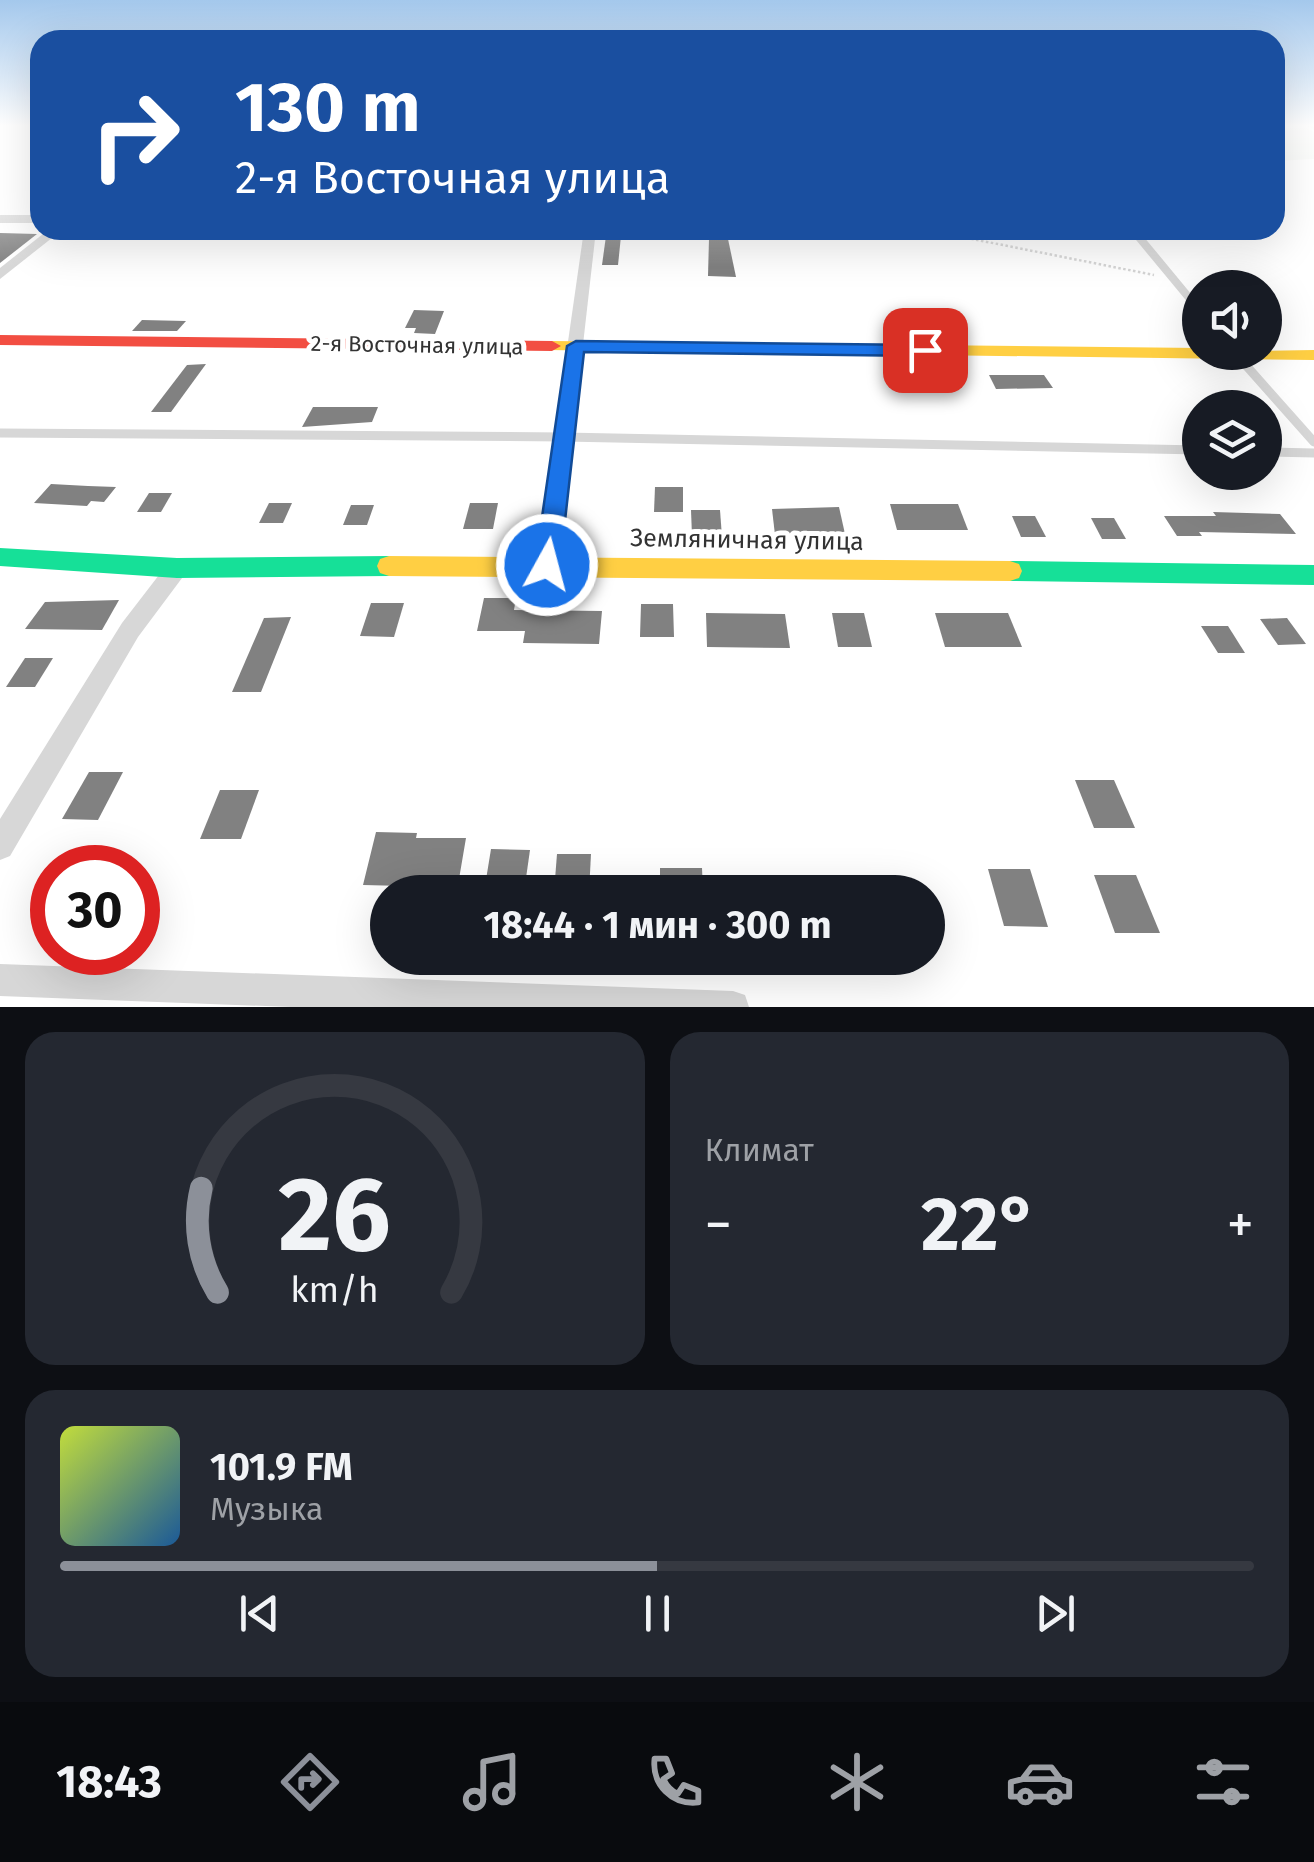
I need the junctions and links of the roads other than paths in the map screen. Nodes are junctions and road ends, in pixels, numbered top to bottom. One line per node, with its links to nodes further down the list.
1 (0, 219): 2 (street)
2 (30, 219)
3 (44, 240): 6 (street)
4 (589, 240): 9 (street)
5 (1140, 240): 7 (lane)
6 (0, 275)
7 (1182, 290)
8 (0, 340): 9 (street, 2-я Восточная улица)
9 (576, 346): 10 (street, 2-я Восточная улица); 15 (street)
10 (1182, 352)
11 (1282, 354): 12 (street, 2-я Восточная улица)
12 (1314, 355)
13 (1251, 370): 16 (lane)
14 (0, 432): 15 (lane)
15 (564, 438): 17 (lane); 21 (street)
16 (1314, 442)
17 (1182, 450)
18 (1282, 452): 19 (lane)
19 (1314, 453)
20 (0, 558): 22 (street, Земляничная улица)
21 (547, 565): 22 (street, Земляничная улица); 23 (street, Земляничная улица)
22 (177, 568): 24 (street)
23 (1314, 576)
24 (0, 846)
25 (0, 980): 26 (street)
26 (733, 1007)

